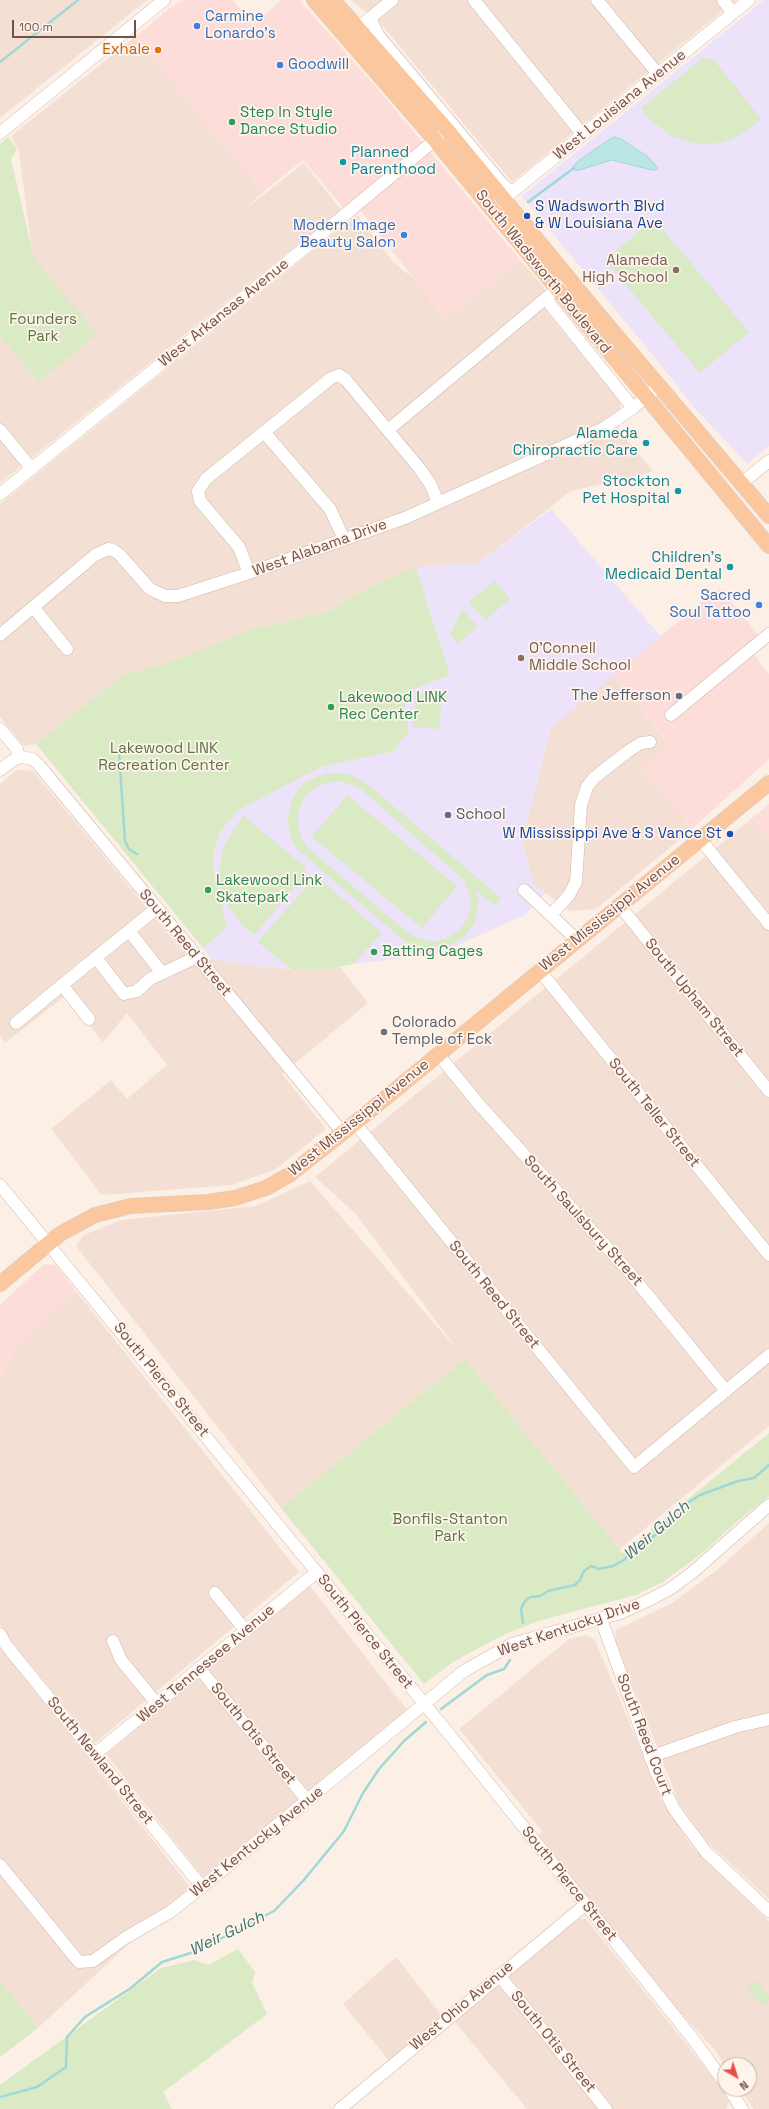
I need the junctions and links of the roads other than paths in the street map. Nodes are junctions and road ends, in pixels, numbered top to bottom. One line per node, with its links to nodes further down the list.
1 (164, 0): 15 (street)
2 (314, 0): 12 (main road, South Wadsworth Boulevard)
3 (333, 0): 11 (main road, South Wadsworth Boulevard)
4 (392, 0): 10 (street)
5 (474, 0): 16 (street)
6 (597, 0): 13 (street)
7 (723, 0): 9 (street)
8 (749, 0): 9 (street, West Louisiana Avenue)
9 (733, 13): 13 (street, West Louisiana Avenue)
10 (370, 18): 11 (street); 18 (street, South Wadsworth Boulevard)
11 (358, 28): 12 (street); 14 (main road, South Wadsworth Boulevard)
12 (346, 38): 17 (main road, South Wadsworth Boulevard)
13 (658, 74): 16 (street, West Louisiana Avenue)
14 (447, 130): 17 (street, West Arkansas Avenue); 18 (main road, South Wadsworth Boulevard)
15 (0, 133)
16 (584, 135): 18 (street, West Louisiana Avenue)
17 (434, 140): 19 (main road, South Wadsworth Boulevard); 30 (street, West Arkansas Avenue)
18 (508, 195): 19 (street, West Louisiana Avenue); 20 (main road, South Wadsworth Boulevard)
19 (491, 209): 21 (main road, South Wadsworth Boulevard)
20 (570, 279): 21 (street); 22 (main road, South Wadsworth Boulevard)
21 (551, 294): 23 (main road, South Wadsworth Boulevard); 24 (street, South Wadsworth Boulevard); 26 (street)
22 (659, 386): 23 (street, West Alabama Drive); 31 (main road, South Wadsworth Boulevard)
23 (646, 397): 24 (street, West Alabama Drive); 28 (main road, South Wadsworth Boulevard)
24 (633, 408): 33 (street, West Alabama Drive)
25 (0, 430): 30 (street)
26 (388, 430): 27 (street); 33 (street)
27 (264, 432): 35 (street); 37 (street)
28 (692, 452): 31 (main road); 36 (main road, South Wadsworth Boulevard)
29 (769, 461): 31 (street)
30 (32, 469): 32 (street, West Arkansas Avenue)
31 (742, 483): 34 (main road, South Wadsworth Boulevard)
32 (0, 494)
33 (438, 503): 35 (street, West Alabama Drive)
34 (769, 516)
35 (344, 539): 37 (street, West Alabama Drive)
36 (769, 546)
37 (249, 573): 38 (street, West Alabama Drive)
38 (34, 608): 40 (street, West Alabama Drive); 41 (street)
39 (769, 634): 42 (street)
40 (0, 635)
41 (68, 649)
42 (671, 715)
43 (0, 729): 45 (street)
44 (650, 742): 52 (street)
45 (22, 757): 46 (street); 51 (street, South Reed Street)
46 (0, 770)
47 (769, 783): 48 (main road, West Mississippi Avenue)
48 (701, 840): 50 (main road, West Mississippi Avenue); 53 (street)
49 (524, 890): 52 (street)
50 (620, 906): 55 (main road, West Mississippi Avenue); 64 (street, South Upham Street)
51 (157, 908): 54 (street); 57 (street, South Reed Street)
52 (551, 915): 55 (street)
53 (769, 924)
54 (129, 931): 56 (street); 59 (street)
55 (577, 940): 58 (main road, West Mississippi Avenue)
56 (96, 958): 59 (street); 60 (street)
57 (197, 958): 59 (street); 66 (street, South Reed Street)
58 (540, 971): 63 (main road, West Mississippi Avenue); 69 (street, South Teller Street)
59 (162, 973)
60 (62, 985): 61 (street); 62 (street)
61 (89, 1019)
62 (16, 1023)
63 (438, 1054): 65 (main road, West Mississippi Avenue); 72 (street, South Saulsbury Street)
64 (769, 1090)
65 (355, 1123): 66 (main road, West Mississippi Avenue); 72 (street, South Reed Street)
66 (343, 1133): 68 (main road, West Mississippi Avenue)
67 (0, 1185): 68 (street, South Pierce Street)
68 (48, 1243): 70 (main road, West Mississippi Avenue); 74 (street, South Pierce Street)
69 (769, 1255)
70 (0, 1284)
71 (769, 1355): 72 (street)
72 (726, 1391)
73 (769, 1505): 76 (street, West Kentucky Drive)
74 (317, 1572): 77 (street, West Tennessee Avenue); 81 (street, South Pierce Street)
75 (215, 1594): 77 (street)
76 (601, 1619): 81 (street, West Kentucky Drive); 85 (street, South Reed Court)
77 (246, 1630): 80 (street, West Tennessee Avenue)
78 (0, 1634): 84 (street, South Newland Street)
79 (113, 1641): 82 (street)
80 (199, 1668): 82 (street, West Tennessee Avenue); 86 (street, South Otis Street)
81 (424, 1703): 86 (street, West Kentucky Avenue); 89 (street, South Pierce Street)
82 (157, 1704): 84 (street, West Tennessee Avenue)
83 (769, 1719): 85 (street)
84 (94, 1755): 88 (street, South Newland Street)
85 (650, 1757): 90 (street, South Reed Court)
86 (307, 1800): 88 (street, West Kentucky Avenue)
87 (0, 1865): 88 (street, West Kentucky Avenue)
88 (202, 1887)
89 (585, 1905): 91 (street, West Ohio Avenue); 92 (street, South Pierce Street)
90 (769, 1911)
91 (499, 1975): 95 (street, West Ohio Avenue); 96 (street, South Otis Street)
92 (717, 2072)
93 (733, 2097): 94 (street)
94 (739, 2108)
95 (340, 2109)
96 (606, 2109)

